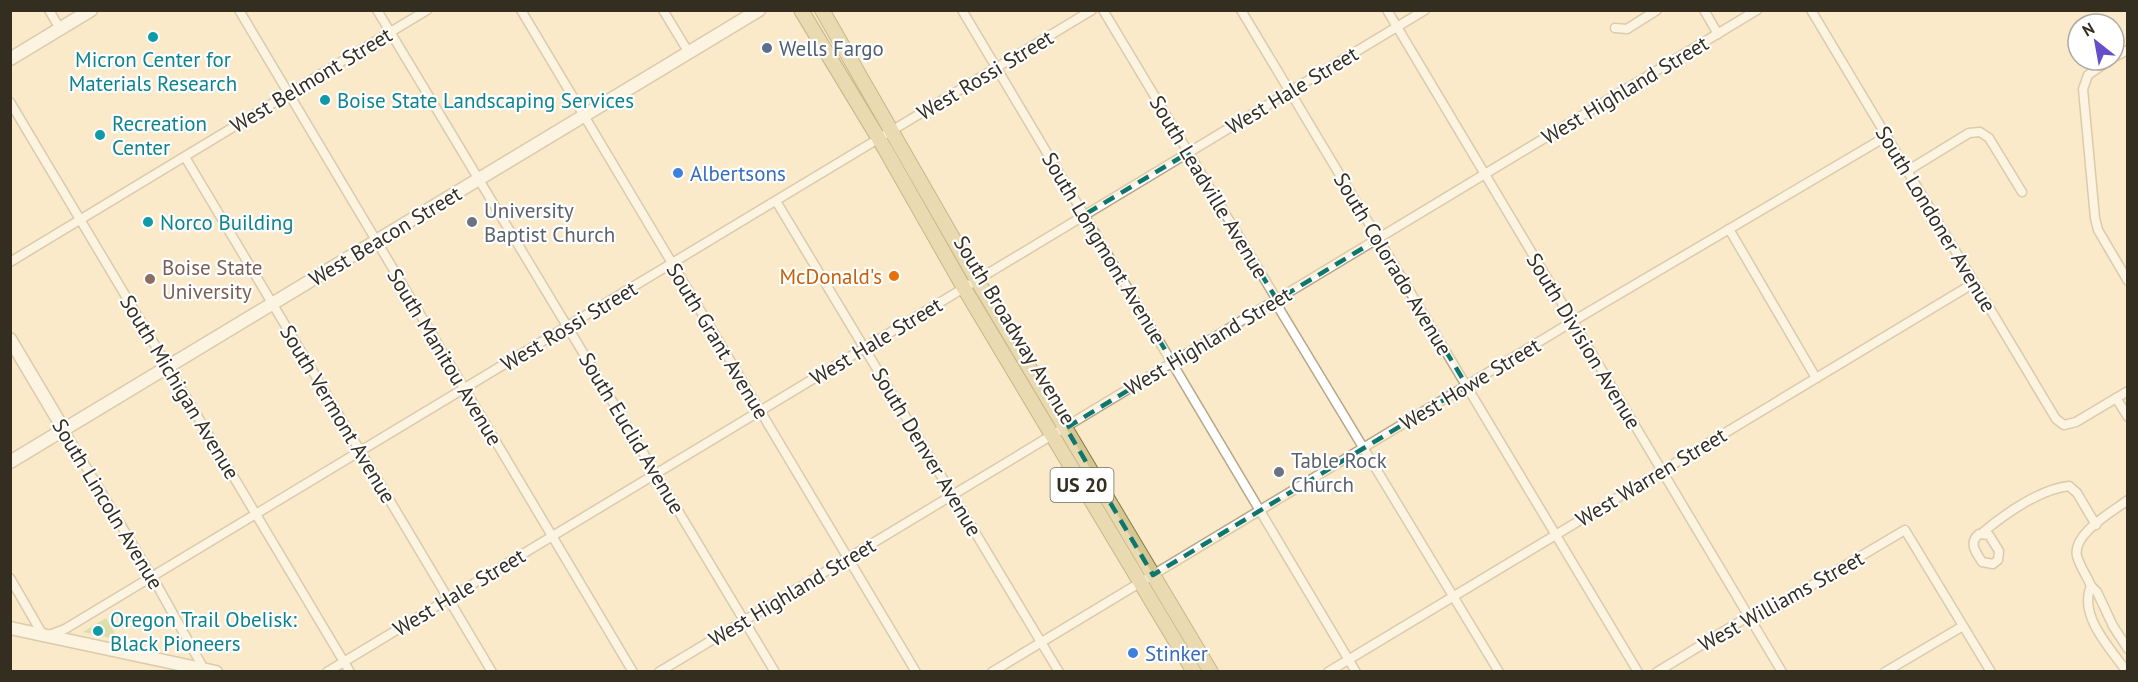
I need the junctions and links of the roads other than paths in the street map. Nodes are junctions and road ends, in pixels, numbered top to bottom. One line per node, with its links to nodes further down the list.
1 (49, 10): 23 (street)
2 (91, 10): 23 (street)
3 (239, 10): 31 (street, South Manitou Avenue)
4 (377, 10): 24 (street, South Euclid Avenue)
5 (427, 10): 24 (street, West Belmont Street)
6 (521, 10): 33 (street, South Grant Avenue)
7 (663, 10): 26 (street)
8 (759, 10): 26 (street, West Beacon Street)
9 (801, 10): 36 (main road, South Broadway Avenue / US 20)
10 (822, 10): 34 (main road, South Broadway Avenue / US 20)
11 (962, 10): 28 (street, South Longmont Avenue)
12 (1092, 10): 28 (street, West Rossi Street)
13 (1104, 10): 37 (street, South Leadville Avenue)
14 (1241, 10): 30 (street, South Colorado Avenue)
15 (1387, 10): 21 (street, South Division Avenue)
16 (1425, 10): 21 (street, West Hale Street)
17 (1657, 10): 22 (street)
18 (1704, 10): 25 (street)
19 (1757, 10): 25 (street, West Highland Street)
20 (1811, 10): 35 (street, South Londoner Avenue)
21 (1397, 27): 30 (street, West Hale Street); 40 (street, South Division Avenue)
22 (1615, 28)
23 (60, 29): 27 (street)
24 (390, 33): 31 (street, West Belmont Street); 41 (street, South Euclid Avenue)
25 (1718, 34): 40 (street, West Highland Street)
26 (689, 53): 33 (street, West Beacon Street)
27 (10, 59)
28 (996, 68): 34 (street, West Rossi Street); 44 (street, South Longmont Avenue)
29 (2092, 72): 52 (street)
30 (1290, 92): 37 (street, West Hale Street); 47 (street, South Colorado Avenue)
31 (289, 94): 38 (street, West Belmont Street); 48 (street, South Manitou Avenue)
32 (10, 102): 45 (street, South Michigan Avenue)
33 (584, 116): 41 (street, West Beacon Street); 50 (street, South Grant Avenue)
34 (892, 131): 36 (street, West Rossi Street); 51 (main road, South Broadway Avenue / US 20)
35 (1887, 136): 39 (street, South Londoner Avenue); 46 (street, West Howe Street)
36 (879, 139): 43 (street, West Rossi Street); 54 (main road, South Broadway Avenue / US 20)
37 (1188, 153): 44 (street, West Hale Street); 55 (street, South Leadville Avenue)
38 (185, 157): 45 (street, West Belmont Street); 56 (street, South Vermont Avenue)
39 (1907, 171): 42 (street); 53 (street, South Londoner Avenue)
40 (1485, 174): 47 (street, West Highland Street); 57 (street, South Division Avenue)
41 (479, 179): 48 (street, West Beacon Street); 58 (street, South Euclid Avenue)
42 (2022, 192)
43 (776, 201): 50 (street, West Rossi Street); 60 (street, South Denver Avenue)
44 (1084, 215): 51 (street, West Hale Street); 61 (street, South Longmont Avenue)
45 (81, 220): 49 (street, West Belmont Street); 62 (street, South Michigan Avenue)
46 (1729, 229): 57 (street, West Howe Street); 63 (street)
47 (1378, 239): 55 (street, West Highland Street); 64 (street, South Colorado Avenue)
48 (376, 241): 56 (street, West Beacon Street); 65 (street, South Manitou Avenue)
49 (10, 262)
50 (672, 263): 58 (street, West Rossi Street); 68 (street, South Grant Avenue)
51 (977, 280): 54 (street, West Hale Street); 70 (main road, South Broadway Avenue / US 20)
52 (2127, 281)
53 (1974, 283): 63 (street, West Warren Street); 67 (street, South Londoner Avenue)
54 (964, 288): 60 (street, West Hale Street); 72 (main road, South Broadway Avenue / US 20)
55 (1277, 300): 61 (street, West Highland Street); 73 (street, South Leadville Avenue)
56 (273, 304): 62 (street, West Beacon Street); 74 (street, South Vermont Avenue)
57 (1573, 322): 64 (street, West Howe Street); 76 (street, South Division Avenue)
58 (568, 326): 65 (street, West Rossi Street); 77 (street, South Euclid Avenue)
59 (10, 339): 71 (street, South Lincoln Avenue)
60 (864, 348): 68 (street, West Hale Street); 78 (street, South Denver Avenue)
61 (1173, 363): 70 (street, West Highland Street); 80 (street, South Longmont Avenue)
62 (168, 367): 71 (street, West Beacon Street); 81 (street, South Michigan Avenue)
63 (1816, 378): 76 (street, West Warren Street)
64 (1467, 386): 73 (street, West Howe Street); 83 (street, South Colorado Avenue)
65 (464, 389): 74 (street, West Rossi Street); 85 (street, South Manitou Avenue)
66 (2127, 391): 67 (street)
67 (2116, 398): 69 (street)
68 (760, 411): 77 (street, West Hale Street); 86 (street, South Grant Avenue)
69 (2127, 417)
70 (1066, 428): 72 (street, West Highland Street); 87 (main road, South Broadway Avenue / US 20)
71 (64, 430): 75 (street, West Beacon Street); 88 (street, South Lincoln Avenue)
72 (1053, 435): 78 (street, West Highland Street); 90 (main road, South Broadway Avenue / US 20)
73 (1364, 447): 80 (street, West Howe Street); 92 (street, South Leadville Avenue)
74 (360, 452): 81 (street, West Rossi Street); 93 (street, South Vermont Avenue)
75 (10, 462)
76 (1662, 471): 83 (street, West Warren Street); 94 (street, South Division Avenue)
77 (656, 473): 85 (street, West Hale Street); 95 (street, South Euclid Avenue)
78 (953, 495): 86 (street, West Highland Street); 99 (street, South Denver Avenue)
79 (2127, 500): 82 (street)
80 (1261, 510): 87 (street, West Howe Street); 101 (street, South Longmont Avenue)
81 (256, 514): 88 (street, West Rossi Street); 102 (street, South Michigan Avenue)
82 (2096, 525): 84 (street); 91 (street)
83 (1556, 534): 92 (street, West Warren Street); 118 (street, South Colorado Avenue)
84 (1981, 534)
85 (552, 536): 93 (street, West Hale Street); 107 (street, South Manitou Avenue)
86 (848, 558): 95 (street, West Highland Street); 110 (street, South Grant Avenue)
87 (1153, 574): 90 (street, West Howe Street); 114 (main road, South Broadway Avenue / US 20)
88 (152, 577): 98 (street, West Rossi Street); 103 (street, South Lincoln Avenue)
89 (10, 578): 98 (street)
90 (1140, 582): 99 (street, West Howe Street); 113 (main road, South Broadway Avenue / US 20)
91 (2091, 586): 100 (street); 123 (street)
92 (1454, 596): 101 (street, West Warren Street); 117 (street, South Leadville Avenue)
93 (448, 598): 102 (street, West Hale Street); 106 (street, South Vermont Avenue)
94 (1749, 616): 96 (street, West Williams Street); 119 (street, West Williams Street); 120 (street, South Division Avenue)
95 (745, 620): 108 (street, West Highland Street); 109 (street, South Euclid Avenue)
96 (1963, 626): 121 (street); 122 (street)
97 (10, 628): 98 (street)
98 (44, 636): 103 (street)
99 (1041, 642): 111 (street, West Howe Street); 112 (street, South Denver Avenue)
100 (2127, 649)
101 (1348, 659): 115 (street, West Warren Street); 116 (street, South Longmont Avenue)
102 (344, 661): 104 (street, West Hale Street); 105 (street, South Michigan Avenue)
103 (209, 671)
104 (327, 672)
105 (350, 672)
106 (492, 672)
107 (633, 672)
108 (659, 672)
109 (775, 672)
110 (916, 672)
111 (992, 672)
112 (1059, 672)
113 (1194, 672)
114 (1211, 672)
115 (1328, 672)
116 (1356, 672)
117 (1499, 672)
118 (1638, 672)
119 (1657, 672)
120 (1782, 672)
121 (1885, 672)
122 (1991, 672)
123 (2127, 672)

